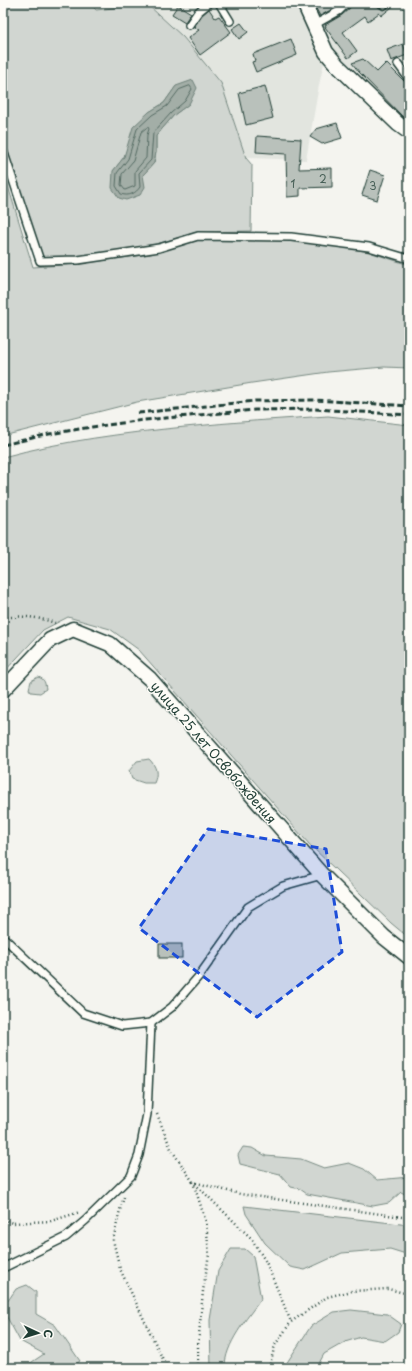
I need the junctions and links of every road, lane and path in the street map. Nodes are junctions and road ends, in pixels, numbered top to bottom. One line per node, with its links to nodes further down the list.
1 (209, 3): 6 (lane)
2 (218, 3): 5 (lane)
3 (304, 3): 7 (street)
4 (347, 3): 7 (lane)
5 (230, 20)
6 (189, 25)
7 (314, 25): 10 (street)
8 (398, 64): 9 (lane)
9 (409, 79)
10 (409, 132)
11 (3, 150): 12 (lane)
12 (409, 259)
13 (3, 618): 14 (path)
14 (73, 630): 15 (street); 16 (street, улица 25 лет Освобождения)
15 (3, 690)
16 (322, 875): 18 (street, улица 25 лет Освобождения); 19 (lane)
17 (3, 937): 19 (lane)
18 (409, 957)
19 (151, 1023): 23 (lane)
20 (156, 1112): 21 (path)
21 (193, 1182): 24 (path); 28 (path); 30 (path)
22 (124, 1196): 29 (path)
23 (100, 1205): 25 (path); 26 (lane)
24 (409, 1218)
25 (3, 1219)
26 (3, 1268)
27 (409, 1294): 28 (path)
28 (291, 1322): 31 (path)
29 (167, 1368)
30 (198, 1368)
31 (269, 1368)

